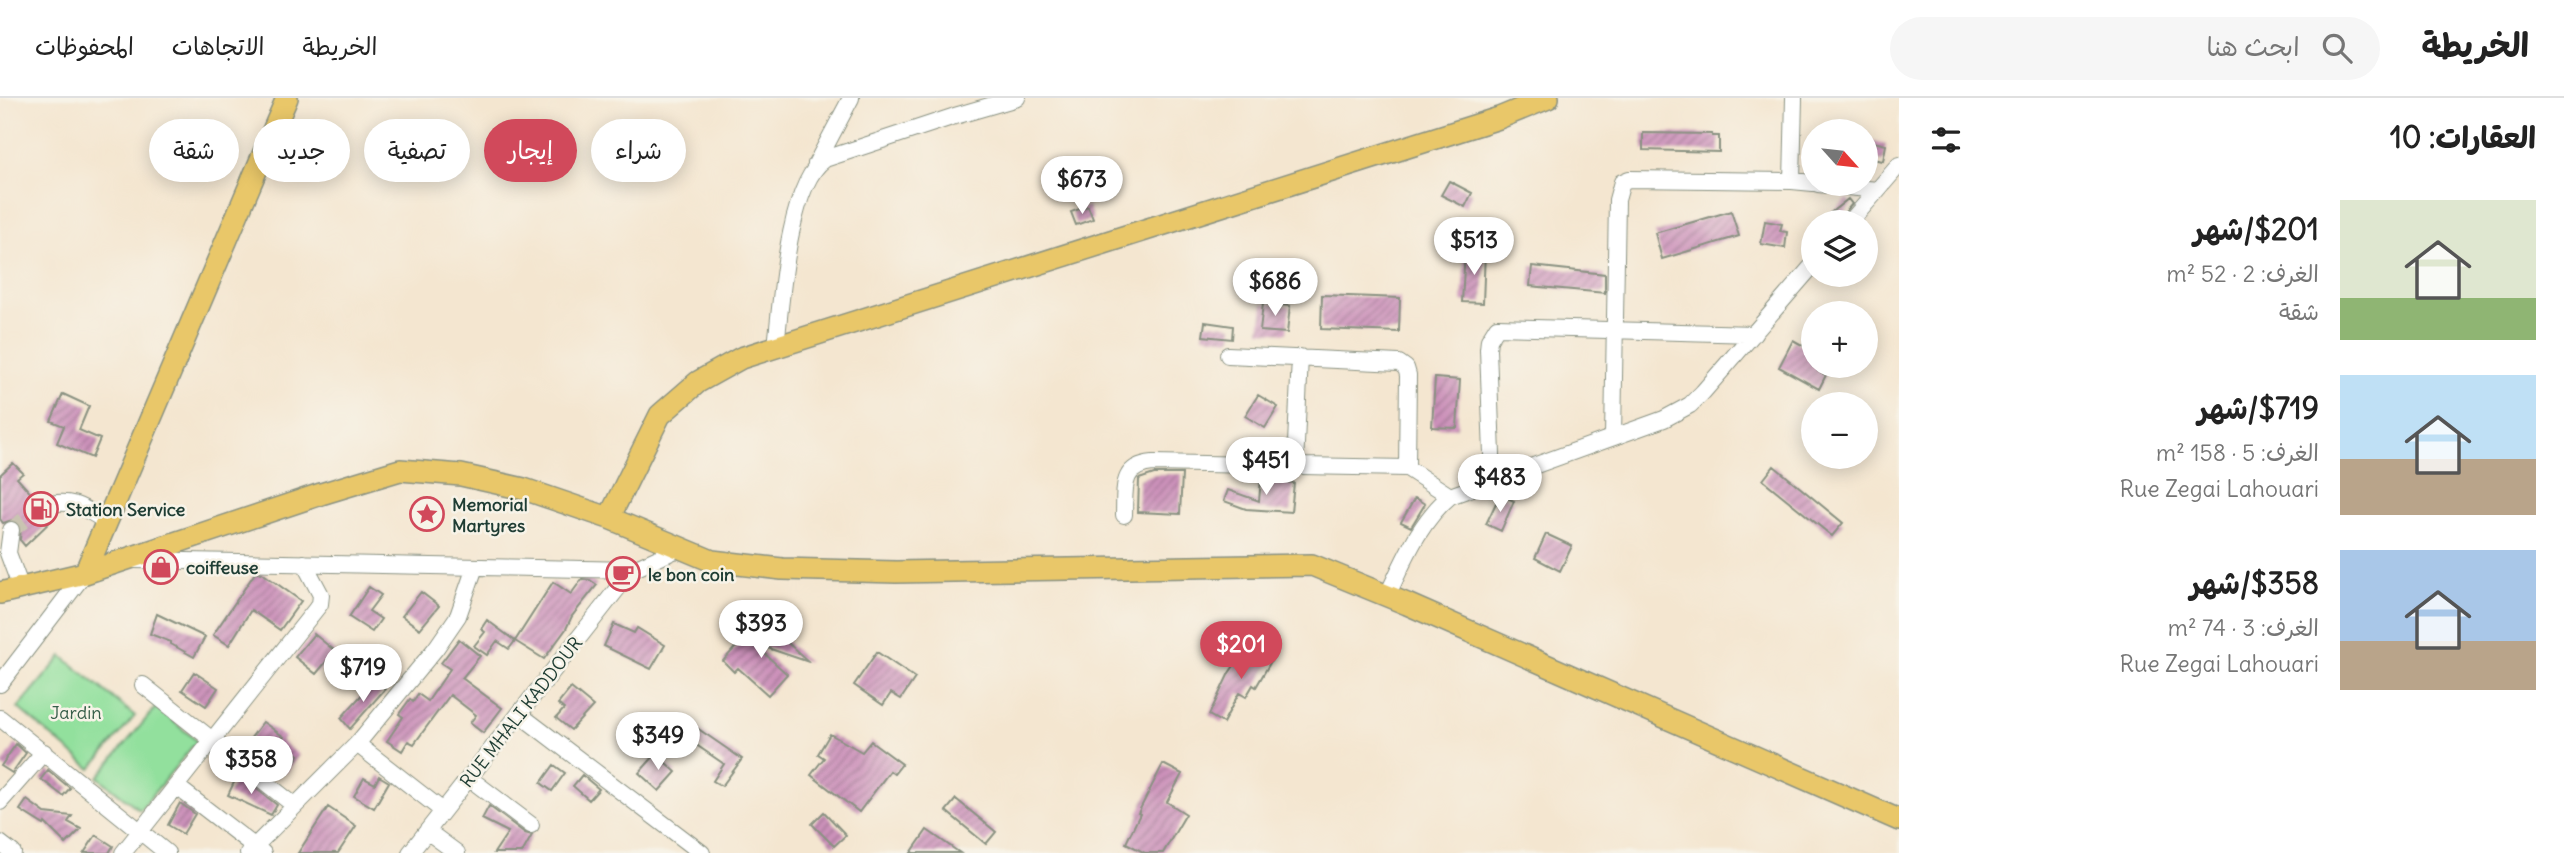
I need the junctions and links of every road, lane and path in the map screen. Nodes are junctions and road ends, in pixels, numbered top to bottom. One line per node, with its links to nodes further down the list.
1 (287, 98): 27 (main road)
2 (851, 98): 7 (street)
3 (1017, 98): 7 (street)
4 (1548, 98): 16 (main road)
5 (1794, 98): 8 (street)
6 (1899, 165): 10 (street)
7 (815, 166): 16 (street)
8 (1792, 181): 9 (street); 14 (street)
9 (1801, 182)
10 (1878, 189)
11 (1872, 196): 12 (street)
12 (1860, 210)
13 (1801, 279): 15 (street)
14 (1615, 330): 15 (street); 19 (street); 22 (street)
15 (1755, 334): 19 (street)
16 (776, 347): 26 (main road)
17 (1228, 355): 18 (street)
18 (1300, 357): 20 (street); 21 (street)
19 (1614, 437): 22 (street)
20 (1295, 465): 21 (street); 25 (street)
21 (1408, 468): 23 (street)
22 (1493, 481): 23 (street)
23 (1450, 496): 37 (street)
24 (43, 506): 27 (street)
25 (1124, 515)
26 (610, 518): 29 (main road); 30 (main road)
27 (107, 522): 34 (main road)
28 (11, 530): 35 (street)
29 (680, 548): 33 (street); 37 (main road)
30 (129, 560): 31 (street); 34 (main road)
31 (304, 563): 32 (street); 42 (street)
32 (475, 567): 33 (street); 43 (street)
33 (632, 570): 40 (street, RUE MHALI KADDOUR)
34 (85, 573): 35 (main road); 38 (street)
35 (21, 588): 36 (main road)
36 (0, 593)
37 (1387, 596): 50 (main road)
38 (0, 684)
39 (143, 685): 42 (street)
40 (519, 714): 45 (street, RUE MHALI KADDOUR); 61 (street)
41 (0, 718): 44 (street)
42 (213, 741): 46 (street); 48 (street)
43 (357, 744): 48 (street); 49 (street)
44 (44, 752): 47 (street); 52 (street)
45 (469, 778): 49 (street, RUE MHALI KADDOUR); 51 (street)
46 (176, 786): 52 (street); 55 (street)
47 (0, 802)
48 (295, 806): 55 (street)
49 (443, 811): 53 (street, RUE MHALI KADDOUR)
50 (1899, 820)
51 (531, 825)
52 (141, 831): 57 (street); 58 (street)
53 (427, 831): 59 (street, RUE MHALI KADDOUR); 60 (street)
54 (0, 842): 56 (street)
55 (255, 851)
56 (13, 853)
57 (123, 853)
58 (167, 853)
59 (410, 853)
60 (457, 853)
61 (702, 853)

